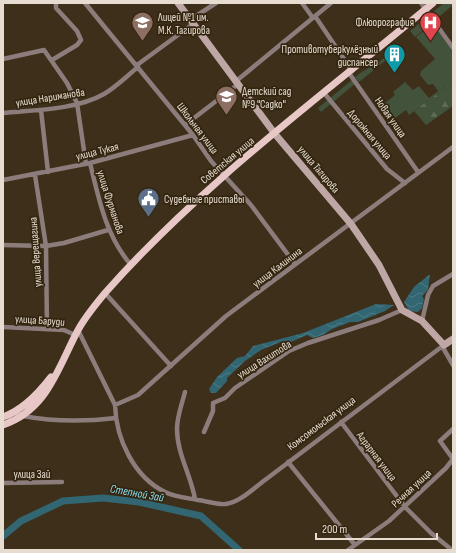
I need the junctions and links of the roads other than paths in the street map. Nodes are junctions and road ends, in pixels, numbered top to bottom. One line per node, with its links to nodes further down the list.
1 (56, 3): 13 (street)
2 (85, 3): 14 (street, Школьная улица)
3 (178, 3): 10 (street, улица Тагирова)
4 (216, 3): 10 (street, улица Нариманова)
5 (302, 3): 9 (street, Новая улица)
6 (331, 3): 9 (street)
7 (433, 3): 8 (main road, Советская улица)
8 (423, 6): 11 (street); 15 (main road, Советская улица)
9 (314, 17): 15 (street, Новая улица); 16 (street)
10 (192, 22): 14 (street, улица Нариманова); 16 (street, улица Тагирова)
11 (453, 48)
12 (3, 59): 13 (street, улица Фурманова)
13 (52, 60): 18 (street, улица Фурманова)
14 (138, 66): 18 (street, улица Нариманова); 21 (street, Школьная улица)
15 (351, 72): 17 (main road, Советская улица); 27 (street, Новая улица)
16 (236, 83): 21 (street); 22 (street, улица Тагирова)
17 (324, 94): 22 (main road, Советская улица); 31 (street, Дорожная улица)
18 (78, 104): 19 (street, улица Нариманова); 25 (street, улица Фурманова)
19 (40, 110): 20 (street, улица Нариманова); 26 (street)
20 (3, 113)
21 (185, 125): 23 (street, Школьная улица)
22 (275, 134): 29 (main road, Советская улица); 32 (street, улица Тагирова)
23 (194, 135): 25 (street, улица Тукая); 29 (street, Школьная улица)
24 (453, 147): 27 (street, улица Калинина)
25 (88, 163): 26 (street, улица Тукая); 33 (street, улица Фурманова)
26 (48, 172): 28 (street, улица Тукая)
27 (418, 172): 31 (street, улица Калинина)
28 (35, 175): 30 (street, улица Тукая); 35 (street, улица Верещагина)
29 (225, 176): 36 (street, Школьная улица); 37 (main road, Советская улица)
30 (3, 180)
31 (405, 183): 32 (street, улица Калинина)
32 (351, 224): 36 (street, улица Калинина); 40 (street, улица Тагирова)
33 (108, 230): 35 (street); 37 (street, улица Фурманова)
34 (3, 245): 35 (street)
35 (46, 246): 43 (street, улица Верещагина)
36 (295, 264): 49 (street, улица Калинина)
37 (131, 265): 39 (main road, Советская улица)
38 (453, 274): 41 (street)
39 (105, 293): 44 (main road, Советская улица); 49 (street)
40 (402, 310): 41 (street); 58 (street, улица Вахитова)
41 (422, 321): 46 (street)
42 (3, 327): 43 (street, улица Баруди)
43 (47, 330): 44 (street, улица Баруди)
44 (77, 333): 47 (main road, Советская улица); 51 (street)
45 (453, 339): 46 (street, Комсомольская улица)
46 (443, 345): 48 (street); 55 (street, Комсомольская улица)
47 (63, 359): 52 (main road, Советская улица); 53 (main road, Советская улица)
48 (453, 365)
49 (171, 366): 51 (street, улица Калинина)
50 (185, 392): 63 (street)
51 (115, 406): 54 (street, Комсомольская улица)
52 (23, 416): 54 (street); 56 (main road, Советская улица)
53 (3, 417)
54 (116, 418): 63 (street, Комсомольская улица)
55 (341, 422): 60 (street, Комсомольская улица); 64 (street, Аграрная улица)
56 (3, 425)
57 (453, 429): 59 (street, Речная улица)
58 (204, 432)
59 (453, 460): 64 (street, Речная улица)
60 (288, 462): 63 (street, Комсомольская улица); 65 (street)
61 (62, 482): 62 (street, улица Зай)
62 (3, 483)
63 (195, 499)
64 (404, 507): 65 (street, Речная улица); 67 (street, Аграрная улица)
65 (355, 545): 66 (street, Речная улица)
66 (348, 550)
67 (452, 550)

